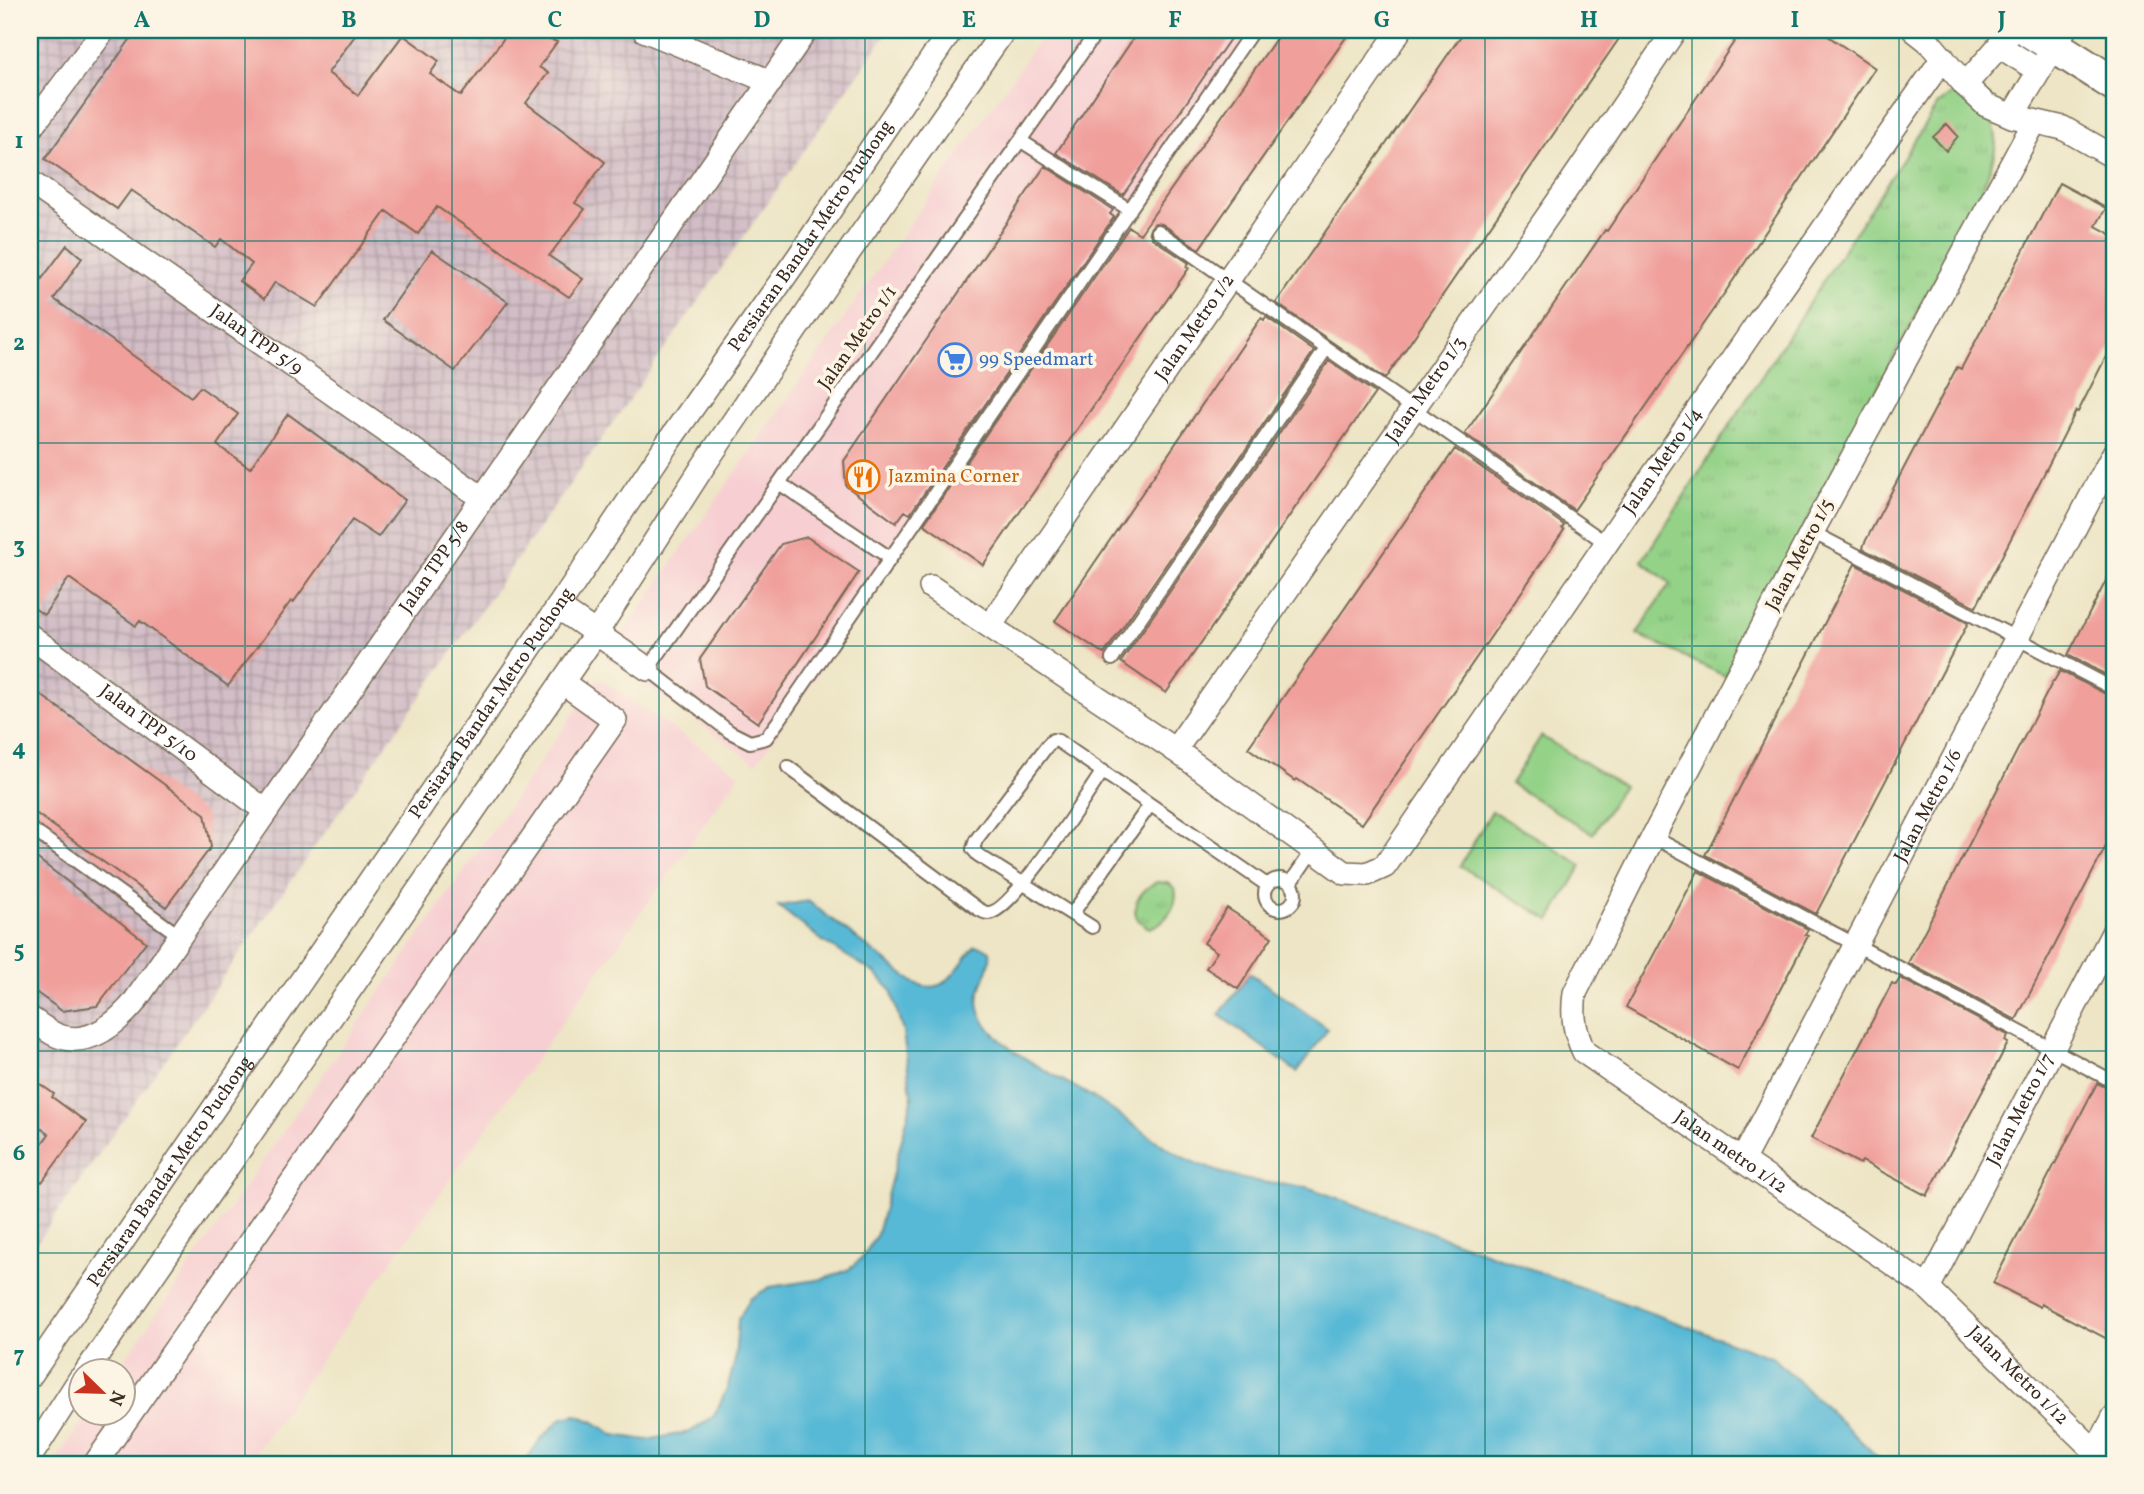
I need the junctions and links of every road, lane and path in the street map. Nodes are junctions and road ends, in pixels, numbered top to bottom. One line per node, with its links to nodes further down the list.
1 (104, 30): 18 (street)
2 (644, 30): 14 (street)
3 (806, 30): 14 (street, Jalan TPP 5/8)
4 (951, 30): 34 (street, Persiaran Bandar Metro Puchong)
5 (1004, 30): 36 (street, Persiaran Bandar Metro Puchong)
6 (1098, 30): 19 (lane, Jalan Metro 1/1)
7 (1253, 30): 22 (lane)
8 (1400, 30): 24 (street, Jalan Metro 1/2)
9 (1675, 30): 26 (street, Jalan Metro 1/3)
10 (1914, 30): 13 (street)
11 (2006, 38): 12 (street); 16 (street)
12 (2046, 44): 15 (street); 17 (street, Jalan Metro 1/5)
13 (1943, 58): 16 (street); 31 (street, Jalan Metro 1/4)
14 (771, 82): 29 (street, Jalan TPP 5/8)
15 (2114, 84)
16 (1965, 85): 17 (street)
17 (2023, 119): 20 (street); 30 (street, Jalan Metro 1/5)
18 (30, 129)
19 (1021, 141): 22 (lane); 28 (lane, Jalan Metro 1/1)
20 (2114, 157)
21 (30, 182): 29 (street, Jalan TPP 5/9)
22 (1130, 209): 32 (lane)
23 (1158, 231): 24 (lane)
24 (1227, 280): 25 (lane); 35 (street, Jalan Metro 1/2)
25 (1326, 349): 26 (lane); 39 (lane)
26 (1412, 409): 31 (lane); 43 (street, Jalan Metro 1/3)
27 (2114, 453): 38 (street, Jalan Metro 1/6)
28 (779, 483): 32 (lane); 40 (lane, Jalan Metro 1/1)
29 (482, 498): 47 (street, Jalan TPP 5/8)
30 (1812, 532): 38 (lane); 49 (street, Jalan Metro 1/5)
31 (1606, 543): 50 (street, Jalan Metro 1/4)
32 (890, 558): 40 (lane)
33 (931, 587): 35 (street)
34 (558, 607): 36 (street); 66 (street, Persiaran Bandar Metro Puchong)
35 (990, 626): 43 (street)
36 (596, 633): 40 (street); 41 (street, Persiaran Bandar Metro Puchong)
37 (30, 636): 47 (street, Jalan TPP 5/10)
38 (2017, 639): 42 (lane); 58 (street, Jalan Metro 1/6)
39 (1112, 659)
40 (648, 669)
41 (562, 682): 65 (street, Persiaran Bandar Metro Puchong); 71 (street)
42 (2114, 690)
43 (1175, 750): 50 (street)
44 (788, 767): 52 (lane)
45 (1103, 771): 46 (lane); 52 (lane); 52 (lane)
46 (1150, 805): 53 (lane); 54 (lane)
47 (266, 811): 57 (street, Jalan TPP 5/8)
48 (30, 828): 57 (lane)
49 (1653, 836): 58 (lane); 59 (street, Jalan Metro 1/5)
50 (1313, 850): 51 (lane)
51 (1291, 882): 53 (lane); 53 (lane)
52 (1024, 884): 54 (lane)
53 (1267, 885)
54 (1072, 914): 55 (lane)
55 (1092, 927)
56 (2114, 931): 61 (street, Jalan Metro 1/7)
57 (180, 936): 60 (street, Jalan TPP 5/8)
58 (1856, 944): 61 (lane); 63 (street, Jalan Metro 1/6)
59 (1575, 993): 63 (street, Jalan metro 1/12)
60 (30, 1018)
61 (2053, 1049): 62 (lane); 64 (street, Jalan Metro 1/7)
62 (2114, 1082)
63 (1742, 1161): 64 (street, Jalan metro 1/12)
64 (1928, 1288): 70 (street, Jalan Metro 1/12)
65 (95, 1358)
66 (30, 1376)
67 (66, 1401): 69 (street)
68 (2114, 1417): 70 (street)
69 (30, 1457)
70 (2102, 1458)
71 (95, 1464)

